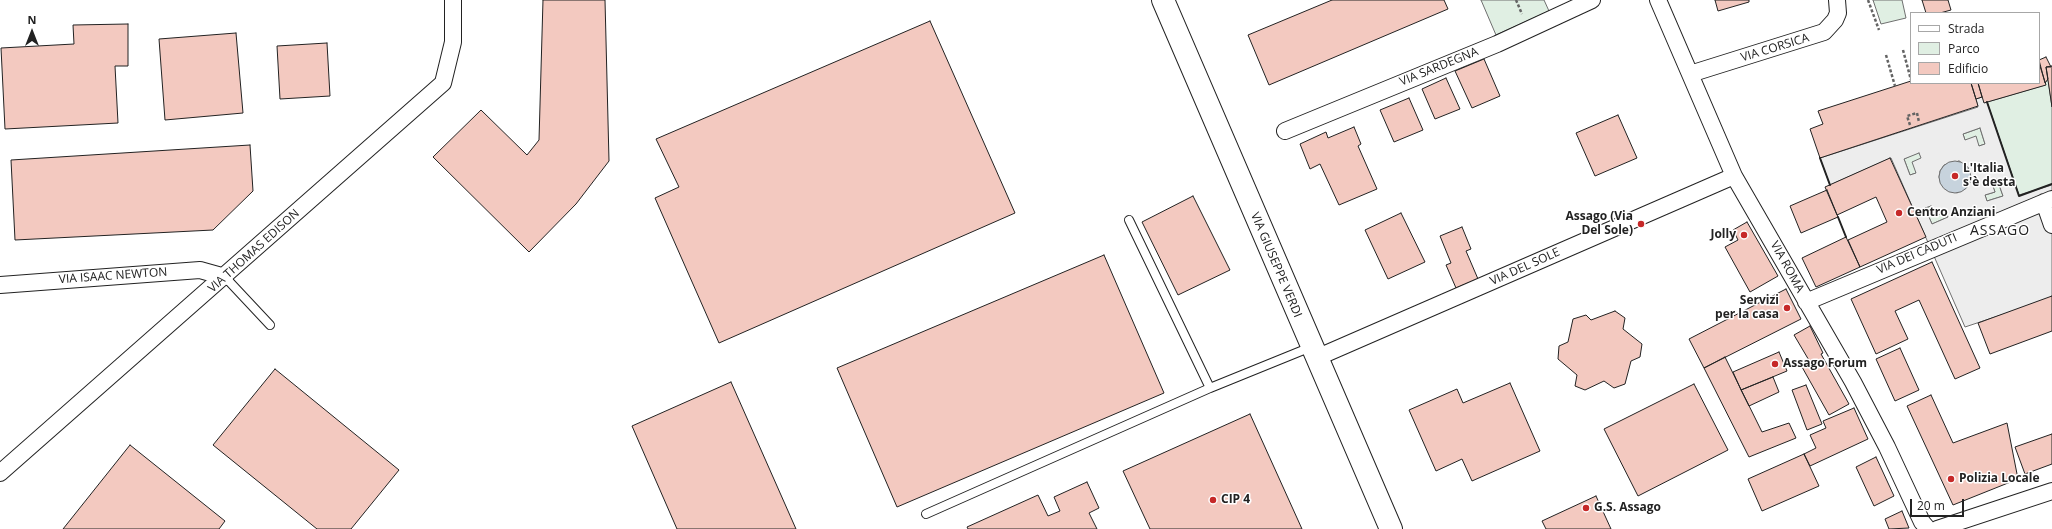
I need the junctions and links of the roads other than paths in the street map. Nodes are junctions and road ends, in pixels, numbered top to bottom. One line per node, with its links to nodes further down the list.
1 (453, 0): 12 (street, VIA THOMAS EDISON)
2 (1163, 0): 16 (main road, VIA GIUSEPPE VERDI)
3 (1592, 0): 7 (street, VIA SARDEGNA)
4 (1658, 0): 6 (street, VIA ROMA)
5 (1837, 0): 6 (street, VIA CORSICA)
6 (1690, 74): 8 (street, VIA ROMA)
7 (1285, 131)
8 (1734, 176): 14 (street, VIA ROMA); 16 (street, VIA DEL SOLE)
9 (2048, 200): 11 (street); 14 (street, VIA DEI CADUTI)
10 (1129, 220): 17 (lane)
11 (2052, 225)
12 (225, 277): 13 (street, VIA ISAAC NEWTON); 15 (lane); 18 (street, VIA THOMAS EDISON)
13 (0, 285)
14 (1806, 302): 22 (street, VIA ROMA)
15 (270, 325)
16 (1314, 353): 17 (lane); 21 (main road, VIA GIUSEPPE VERDI)
17 (1210, 388): 20 (lane)
18 (0, 474)
19 (2052, 491): 23 (street)
20 (926, 514)
21 (1391, 529)
22 (1928, 529)
23 (1937, 529)

